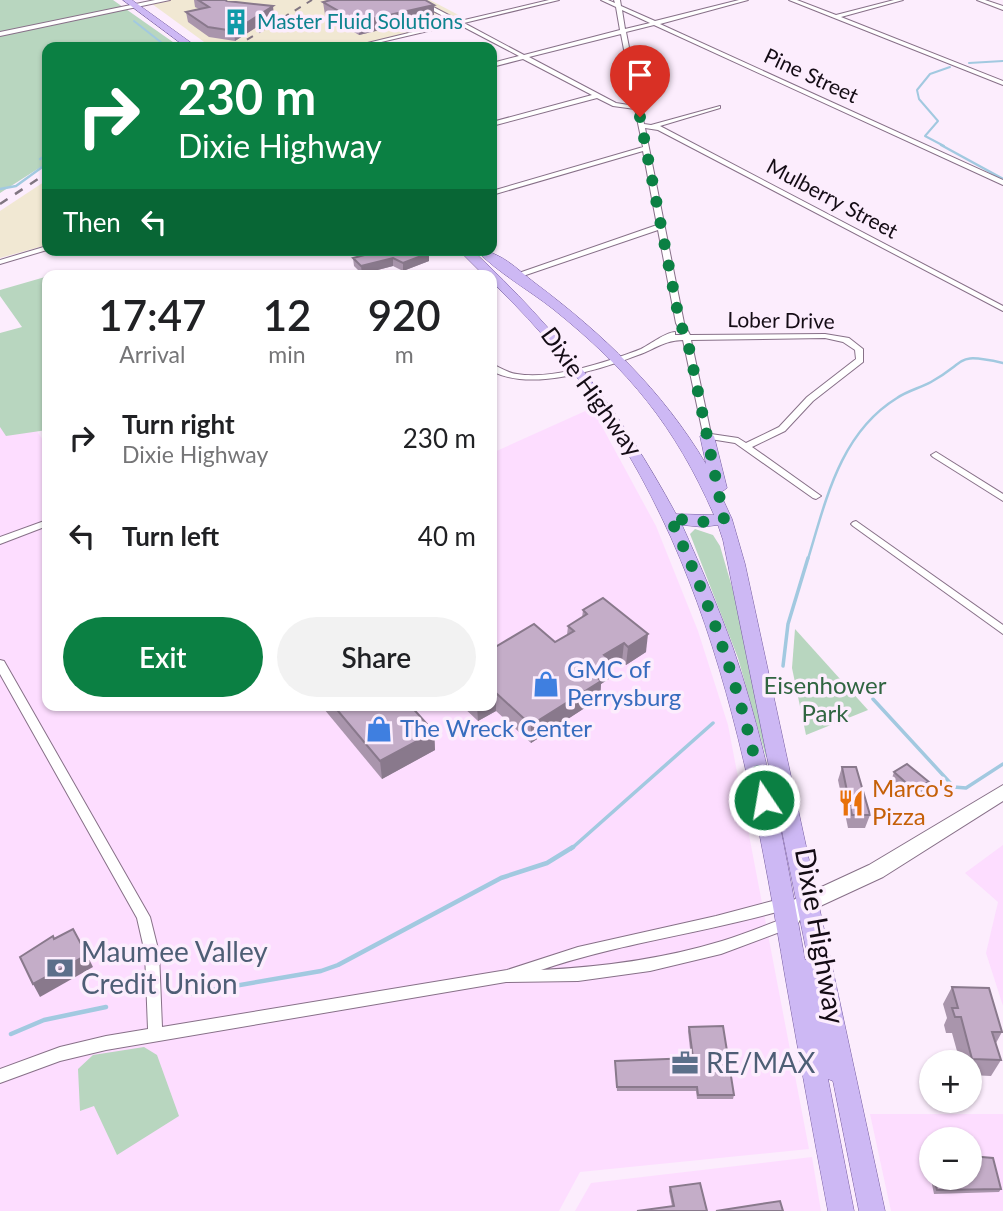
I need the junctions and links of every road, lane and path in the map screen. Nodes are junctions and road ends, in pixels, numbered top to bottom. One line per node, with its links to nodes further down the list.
1 (166, 0): 9 (main road)
2 (416, 0): 13 (street)
3 (556, 0): 13 (street)
4 (604, 0): 10 (street, Pine Street)
5 (745, 0): 14 (street)
6 (792, 0): 12 (street)
7 (900, 0): 12 (street)
8 (980, 0): 11 (street)
9 (131, 3): 16 (main road); 17 (main road)
10 (617, 3): 14 (street, Pine Street); 15 (street)
11 (1003, 8)
12 (836, 17): 23 (street)
13 (459, 22): 18 (street); 19 (street)
14 (655, 23): 15 (street); 31 (street, Pine Street)
15 (623, 31): 21 (street); 26 (street)
16 (0, 34)
17 (185, 42)
18 (375, 42)
19 (496, 42)
20 (497, 42): 21 (street)
21 (524, 57): 22 (street); 24 (street)
22 (497, 64)
23 (1003, 83)
24 (597, 96): 26 (street); 27 (street)
25 (718, 107): 29 (street)
26 (638, 108): 28 (street)
27 (497, 123)
28 (642, 126): 29 (street, Mulberry Street); 30 (street)
29 (654, 127): 41 (street, Mulberry Street)
30 (647, 148): 32 (street); 33 (street)
31 (1003, 183)
32 (497, 192)
33 (662, 226): 39 (street); 42 (street)
34 (42, 249): 37 (street)
35 (471, 256): 38 (main road, Dixie Highway)
36 (490, 256): 39 (main road, Dixie Highway)
37 (0, 262)
38 (486, 270)
39 (517, 275): 45 (main road, Dixie Highway)
40 (497, 281): 46 (main road, Dixie Highway)
41 (1003, 309)
42 (680, 324): 43 (street); 44 (street)
43 (668, 338): 44 (street, Lober Drive); 45 (street)
44 (687, 338): 48 (street); 49 (street, Lober Drive)
45 (620, 358): 46 (street); 54 (main road, Dixie Highway)
46 (579, 369): 47 (street); 53 (main road, Dixie Highway)
47 (497, 370)
48 (707, 436): 49 (street); 54 (main road)
49 (746, 446): 51 (street)
50 (936, 455): 52 (street)
51 (816, 496)
52 (1003, 498)
53 (670, 518): 54 (main road); 61 (main road, Dixie Highway)
54 (724, 519): 61 (main road, Dixie Highway)
55 (856, 524): 58 (street)
56 (42, 525): 57 (street)
57 (0, 541)
58 (1003, 630)
59 (0, 664): 63 (street)
60 (1003, 792): 61 (main road)
61 (794, 910): 62 (street); 62 (street); 65 (main road, Dixie Highway); 66 (main road, Dixie Highway)
62 (506, 976): 63 (street)
63 (155, 1034): 64 (street)
64 (0, 1076)
65 (841, 1211)
66 (872, 1211)

